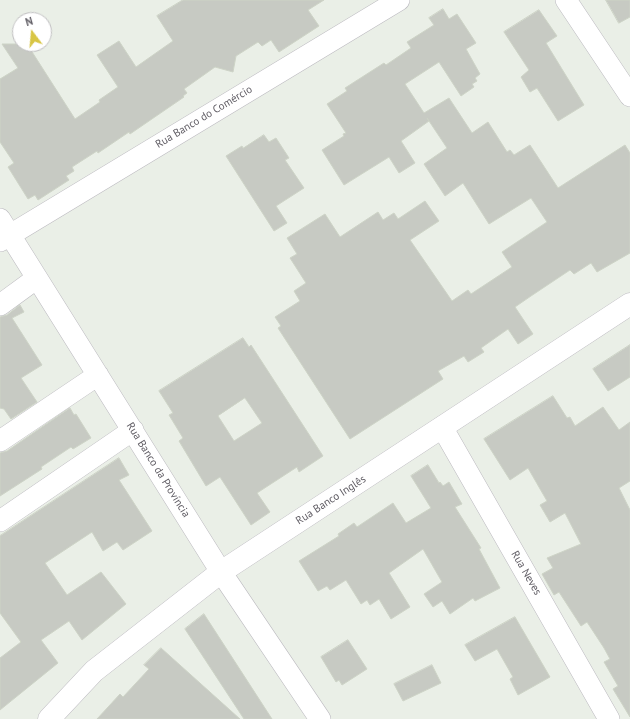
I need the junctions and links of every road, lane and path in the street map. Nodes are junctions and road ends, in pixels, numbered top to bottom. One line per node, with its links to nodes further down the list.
1 (399, 0): 4 (street, Rua Banco do Comércio)
2 (566, 0): 3 (street)
3 (630, 96)
4 (3, 232): 5 (street, Rua Banco da Província)
5 (37, 278): 7 (street); 8 (street, Rua Banco da Província)
6 (630, 304): 9 (street, Rua Banco Inglês)
7 (0, 305)
8 (98, 375): 10 (street, Rua Banco da Província); 11 (street)
9 (442, 427): 13 (street, Rua Banco Inglês); 16 (street, Rua Neves)
10 (133, 430): 12 (street); 13 (street, Rua Banco da Província)
11 (0, 441)
12 (0, 521)
13 (222, 572): 14 (street, Rua Banco Inglês); 15 (street, Rua Banco da Província)
14 (49, 719)
15 (320, 719)
16 (609, 719)

